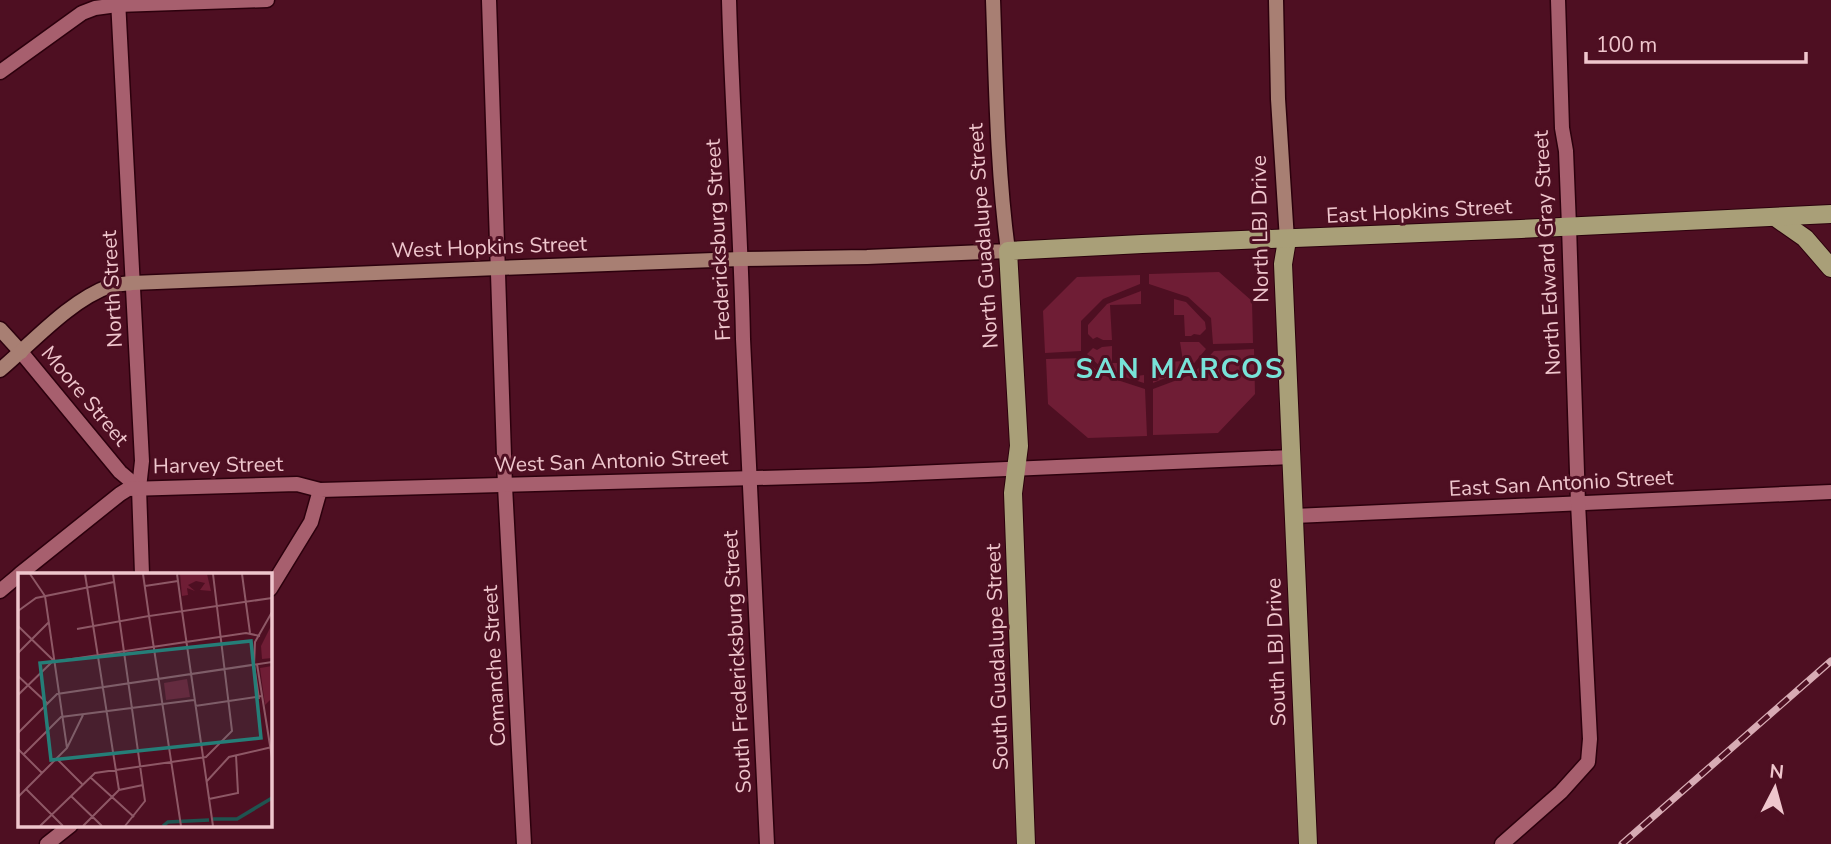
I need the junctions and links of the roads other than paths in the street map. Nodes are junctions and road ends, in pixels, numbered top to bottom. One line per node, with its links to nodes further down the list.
1 (267, 0): 7 (street)
2 (489, 0): 15 (street, Comanche Street)
3 (729, 0): 14 (street, Fredericksburg Street)
4 (993, 0): 13 (main road, North Guadalupe Street)
5 (1276, 0): 12 (main road, North LBJ Drive)
6 (1558, 0): 11 (street, North Edward Gray Street)
7 (117, 2): 8 (street); 17 (street, North Street)
8 (0, 72)
9 (1831, 214): 10 (main road, East Hopkins Street)
10 (1775, 217): 11 (main road, East Hopkins Street); 16 (main road)
11 (1569, 226): 12 (main road, East Hopkins Street); 28 (street, North Edward Gray Street)
12 (1287, 240): 13 (main road, East Hopkins Street); 21 (main road, North LBJ Drive)
13 (1008, 251): 14 (main road, West Hopkins Street); 22 (main road, North Guadalupe Street)
14 (741, 259): 15 (main road, West Hopkins Street); 23 (street, Fredericksburg Street)
15 (498, 268): 17 (main road, West Hopkins Street); 24 (street, Comanche Street)
16 (1831, 268)
17 (132, 283): 19 (main road, West Hopkins Street); 25 (street, North Street)
18 (0, 329): 19 (main road, Moore Street)
19 (21, 352): 20 (main road, West Hopkins Street); 25 (street, Moore Street)
20 (0, 370)
21 (1291, 457): 22 (street); 29 (main road, South LBJ Drive)
22 (1017, 469): 23 (street, West San Antonio Street); 39 (main road, South Guadalupe Street)
23 (750, 478): 24 (street, West San Antonio Street); 38 (street, South Fredericksburg Street)
24 (505, 486): 26 (street, West San Antonio Street); 37 (street, Comanche Street)
25 (139, 488): 26 (street, Harvey Street); 30 (street, Harvey Street); 31 (street, North Street)
26 (320, 490): 33 (street)
27 (1831, 492): 28 (street, East San Antonio Street)
28 (1578, 503): 29 (street, East San Antonio Street); 41 (street, North Edward Gray Street)
29 (1294, 516): 40 (main road, South LBJ Drive)
30 (22, 573)
31 (142, 573)
32 (18, 577): 34 (street, Harvey Street)
33 (271, 588)
34 (0, 591)
35 (70, 826): 36 (street)
36 (51, 843)
37 (524, 844)
38 (767, 844)
39 (1026, 844)
40 (1308, 844)
41 (1502, 844)

